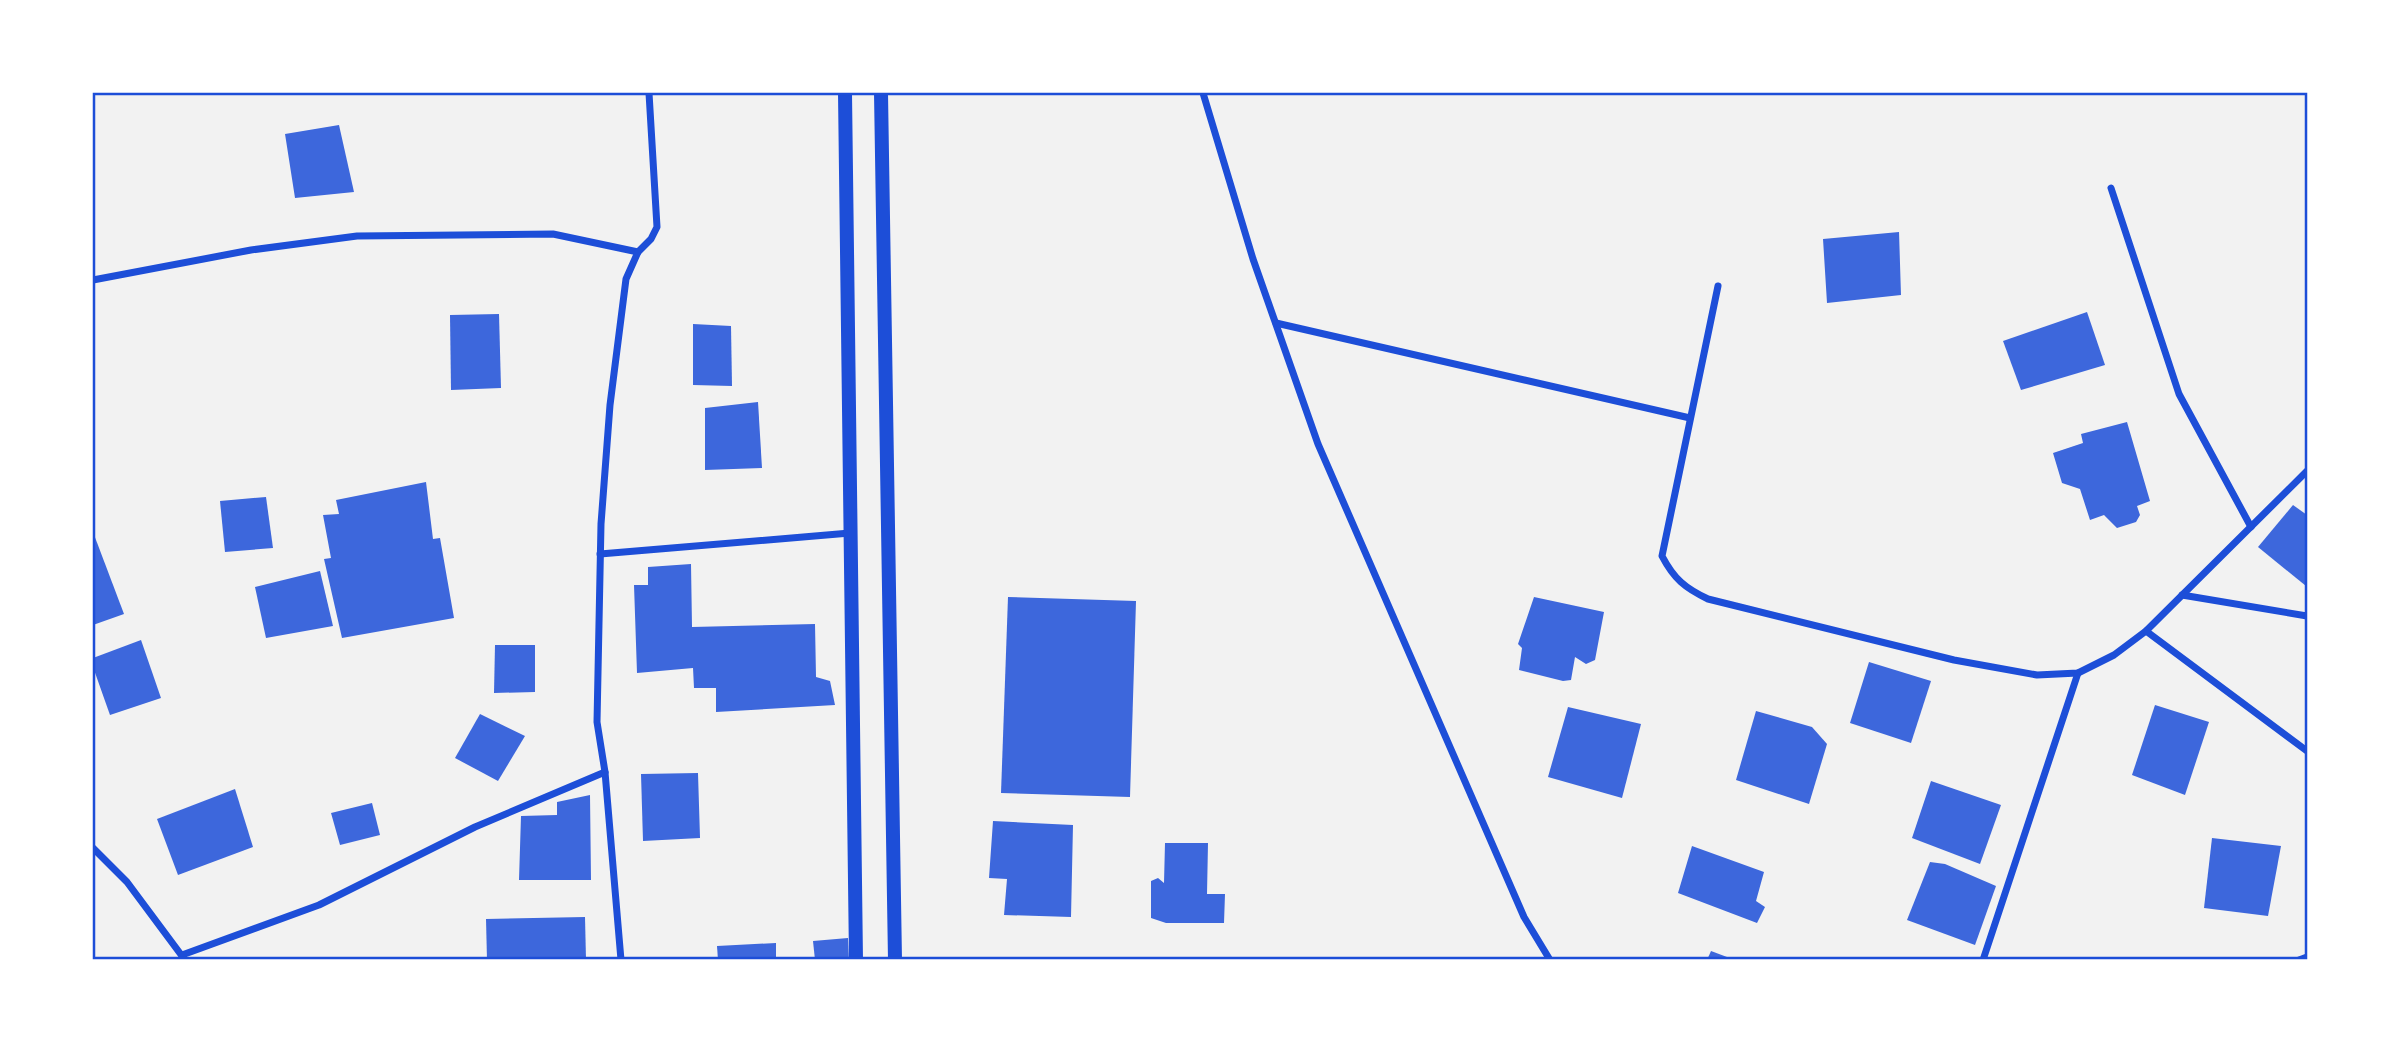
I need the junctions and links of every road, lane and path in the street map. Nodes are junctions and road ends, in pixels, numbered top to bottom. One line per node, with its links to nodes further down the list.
1 (649, 93): 6 (street)
2 (845, 93): 13 (main road)
3 (881, 93): 26 (main road)
4 (1203, 93): 9 (street)
5 (2111, 188): 12 (street)
6 (638, 252): 7 (street); 14 (street)
7 (93, 280)
8 (1718, 286): 10 (street)
9 (1276, 323): 10 (street); 27 (street)
10 (1690, 418): 18 (street)
11 (2307, 471): 12 (street)
12 (2251, 527): 15 (street)
13 (850, 533): 14 (street); 25 (main road)
14 (600, 554): 20 (street)
15 (2182, 595): 16 (street); 17 (street)
16 (2307, 616)
17 (2146, 631): 18 (street); 19 (street)
18 (2078, 673): 28 (street)
19 (2307, 751)
20 (605, 772): 23 (street); 24 (street)
21 (93, 848): 23 (street)
22 (2307, 957): 29 (street)
23 (183, 958)
24 (621, 960)
25 (856, 960)
26 (895, 960)
27 (1550, 960)
28 (1983, 960)
29 (2299, 960)

